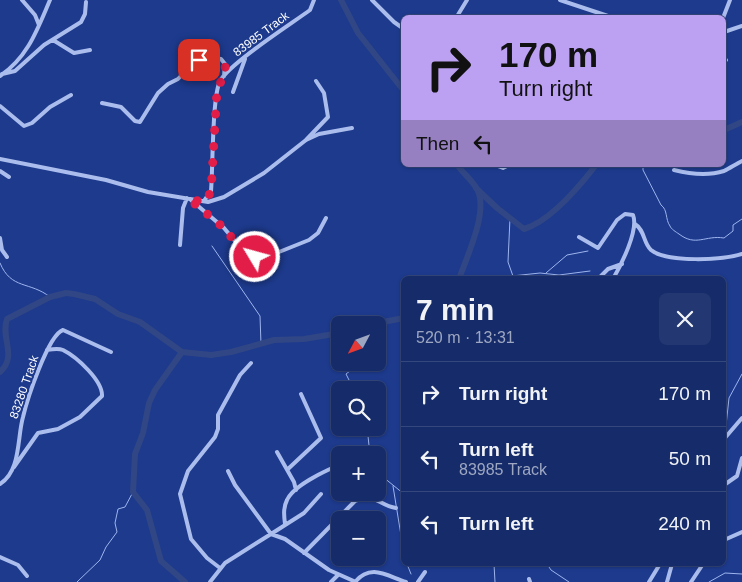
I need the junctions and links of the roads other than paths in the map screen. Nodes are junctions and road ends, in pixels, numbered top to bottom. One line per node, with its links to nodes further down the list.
1 (22, 0): 12 (street)
2 (50, 0): 12 (street)
3 (314, 0): 18 (street, 83985 Track)
4 (372, 0): 13 (street)
5 (467, 0): 9 (street)
6 (560, 0): 10 (street)
7 (730, 0): 11 (street)
8 (86, 2): 16 (street)
9 (458, 15)
10 (605, 15)
11 (724, 15)
12 (39, 25): 19 (street)
13 (401, 27)
14 (742, 27): 15 (street)
15 (726, 31)
16 (53, 40): 17 (street); 19 (street)
17 (90, 50)
18 (246, 57): 20 (street, 83985 Track); 22 (street)
19 (1, 75)
20 (224, 76): 24 (street); 34 (street)
21 (316, 81): 27 (street)
22 (233, 92)
23 (71, 95): 25 (street)
24 (102, 103)
25 (0, 106)
26 (352, 128): 27 (street)
27 (306, 140): 34 (street)
28 (0, 160): 33 (street)
29 (742, 161): 30 (street)
30 (674, 170)
31 (0, 171): 32 (street)
32 (9, 178)
33 (188, 199): 34 (street); 35 (street); 39 (street)
34 (204, 202)
35 (326, 218)
36 (635, 224): 37 (street); 40 (street); 42 (street)
37 (579, 237)
38 (0, 238): 41 (street)
39 (180, 245)
40 (742, 254)
41 (8, 257)
42 (622, 264): 43 (street); 44 (street)
43 (601, 276)
44 (615, 276)
45 (48, 350): 46 (street, 83280 Track); 53 (street, 83280 Track); 53 (street)
46 (111, 352)
47 (251, 363): 73 (street)
48 (301, 394): 55 (street)
49 (742, 418): 50 (street)
50 (726, 437)
51 (277, 452): 55 (street)
52 (742, 458): 58 (street)
53 (14, 468): 59 (street)
54 (331, 468): 61 (street)
55 (288, 469): 61 (street)
56 (228, 471): 66 (street)
57 (742, 475): 58 (street)
58 (737, 476): 60 (street)
59 (0, 484)
60 (726, 484)
61 (296, 490): 64 (street)
62 (322, 494): 64 (street)
63 (396, 508): 68 (street)
64 (285, 524): 66 (street)
65 (742, 532): 67 (street)
66 (271, 534): 68 (street); 73 (street)
67 (726, 539)
68 (304, 553): 75 (street)
69 (0, 557): 76 (street)
70 (659, 566): 82 (street)
71 (672, 566): 83 (street)
72 (702, 566): 84 (street)
73 (220, 568): 77 (street)
74 (425, 572): 81 (street)
75 (338, 575): 78 (street); 79 (street)
76 (28, 576)
77 (210, 582)
78 (331, 582)
79 (355, 582): 80 (street)
80 (406, 582)
81 (418, 582)
82 (649, 582)
83 (668, 582)
84 (691, 582)

